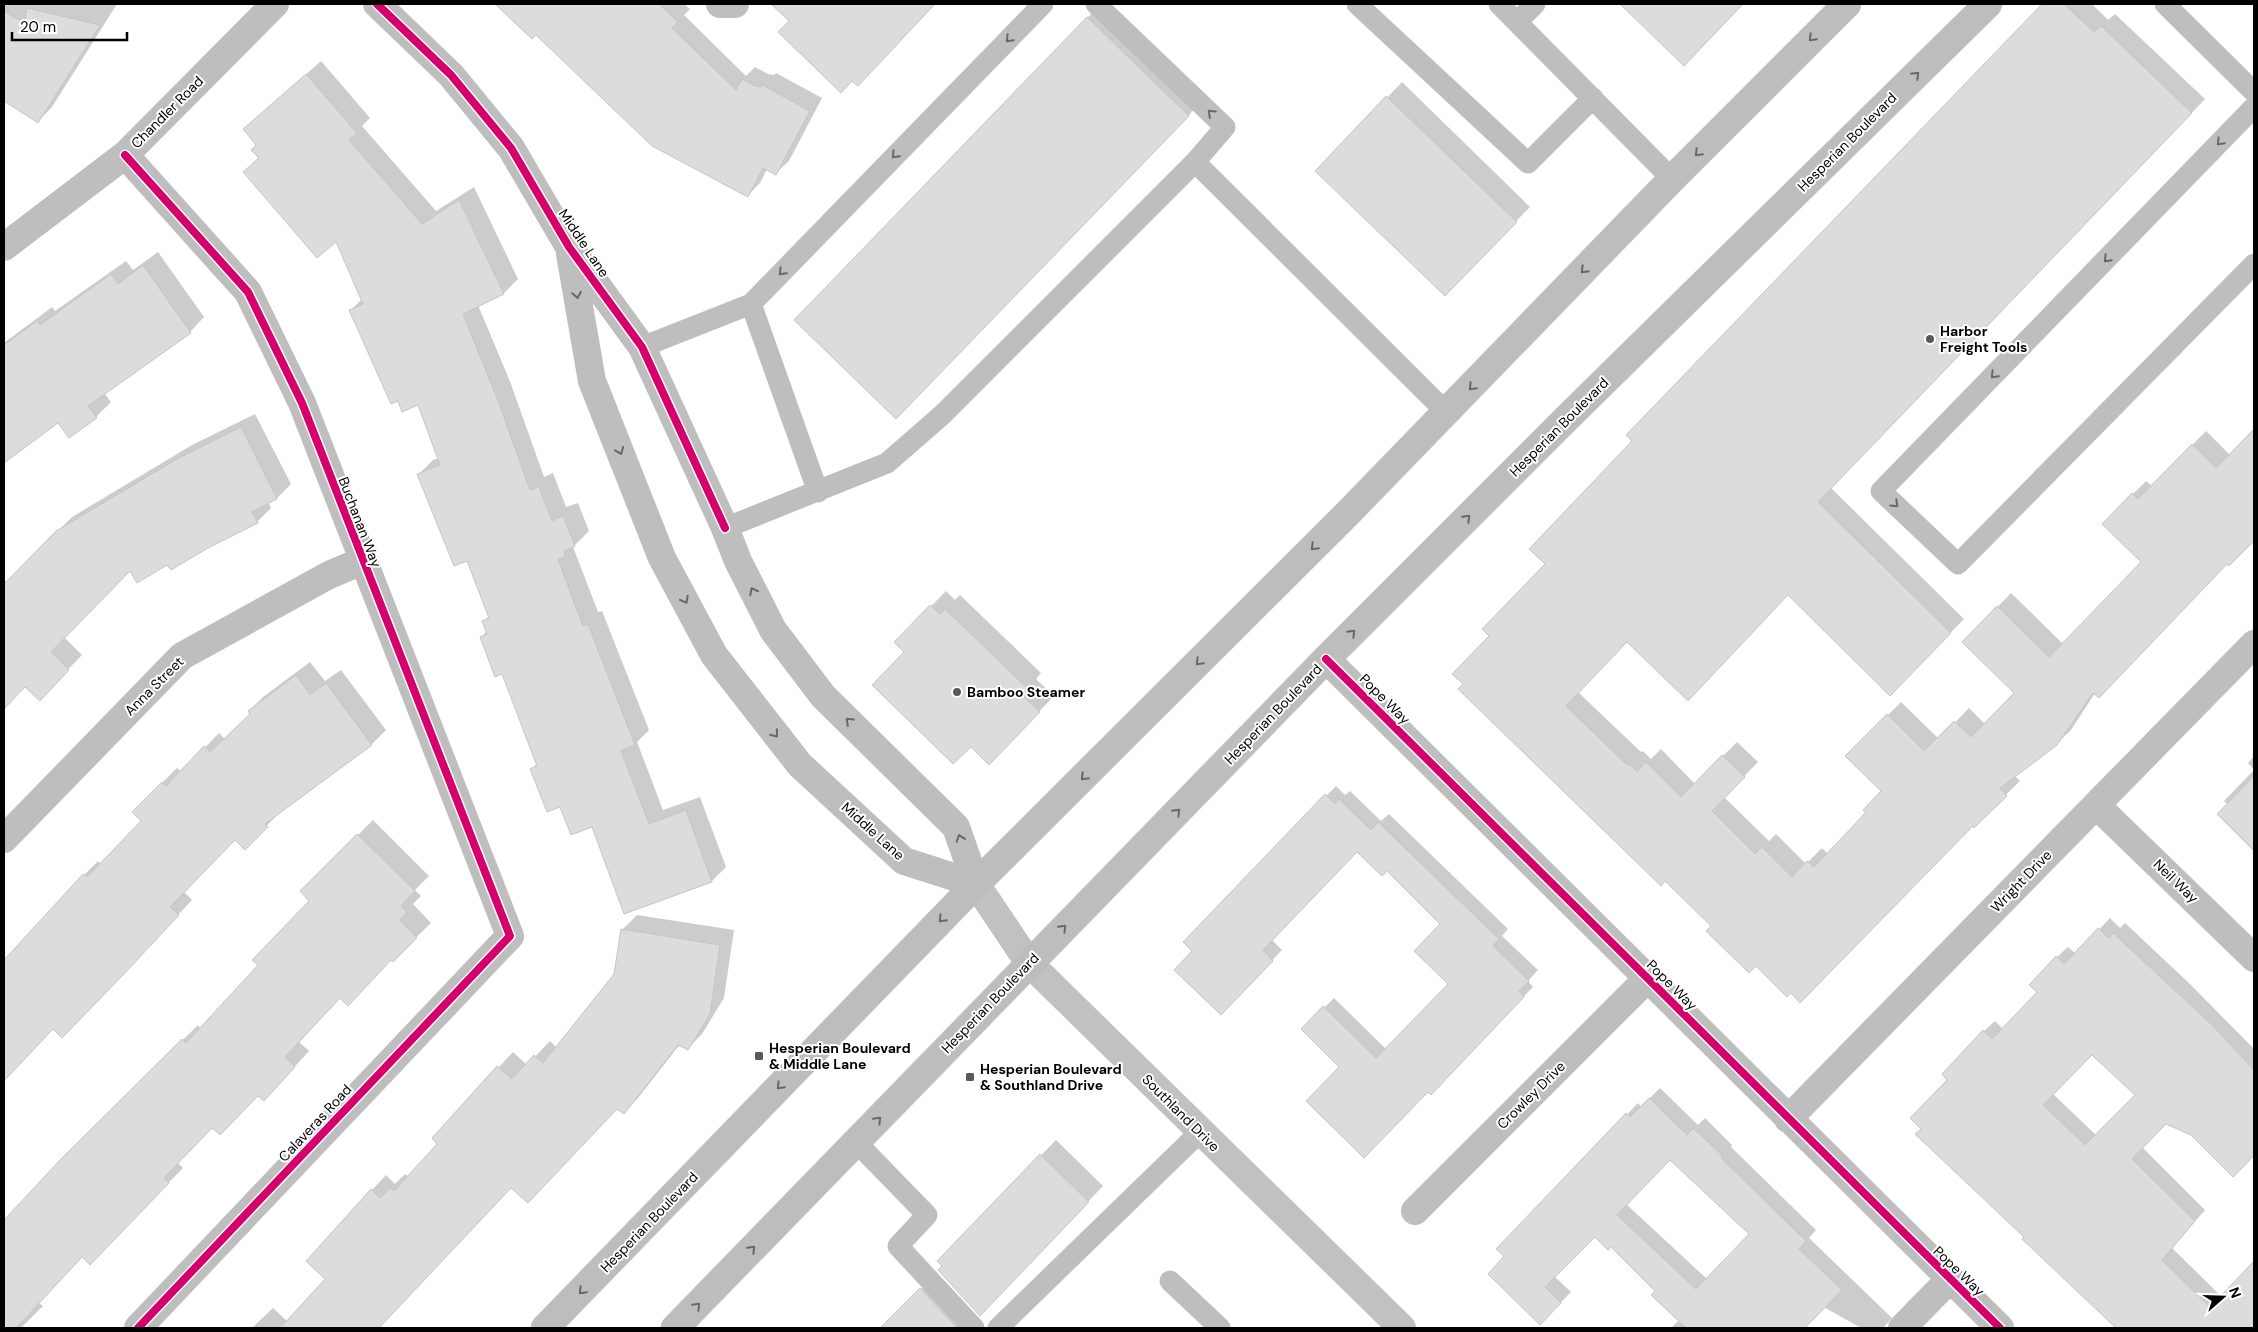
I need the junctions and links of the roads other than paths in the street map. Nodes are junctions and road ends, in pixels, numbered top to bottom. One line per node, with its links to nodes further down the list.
1 (275, 4): 17 (street, Chandler Road)
2 (377, 4): 21 (street, Middle Lane)
3 (720, 4): 4 (street)
4 (735, 4)
5 (1043, 4): 23 (lane, one-way to 23)
6 (1096, 4): 18 (lane, one-way to 6)
7 (1356, 4): 15 (lane)
8 (1499, 4): 13 (lane)
9 (1535, 4): 13 (lane)
10 (1847, 4): 19 (main road, Hesperian Boulevard, one-way to 19)
11 (1988, 4): 30 (main road, Hesperian Boulevard, one-way to 11)
12 (2165, 4): 14 (lane)
13 (1518, 22): 15 (lane)
14 (2254, 92)
15 (1593, 98): 19 (lane)
16 (2254, 108): 22 (lane, one-way to 22)
17 (124, 155): 20 (street, Chandler Road); 28 (street, Buchanan Way)
18 (1195, 162): 25 (lane); 26 (lane)
19 (1672, 179): 25 (main road, Hesperian Boulevard, one-way to 25)
20 (4, 247)
21 (568, 247): 24 (street, Middle Lane); 33 (street, Middle Lane, one-way to 33)
22 (2254, 264)
23 (751, 304): 24 (lane); 26 (lane)
24 (642, 346): 27 (street, Middle Lane)
25 (1447, 413): 33 (main road, Hesperian Boulevard, one-way to 33)
26 (818, 492): 27 (lane)
27 (725, 528): 33 (street, Middle Lane, one-way to 27)
28 (362, 561): 32 (street, Anna Street); 34 (street, Buchanan Way)
29 (2254, 644): 31 (street, Wright Drive)
30 (1326, 659): 36 (main road, Hesperian Boulevard, one-way to 30); 37 (street, Pope Way)
31 (2096, 805): 35 (street, Neil Way); 38 (street, Wright Drive)
32 (4, 839)
33 (976, 884): 36 (main road, Southland Drive); 45 (main road, Hesperian Boulevard, one-way to 45)
34 (510, 936): 44 (street, Calaveras Road)
35 (2254, 958)
36 (1029, 962): 39 (main road, Southland Drive); 40 (main road, Hesperian Boulevard, one-way to 36)
37 (1647, 979): 38 (street, Pope Way); 41 (street, Crowley Drive)
38 (1788, 1119): 43 (street, Pope Way)
39 (1200, 1132): 48 (lane); 50 (main road, Southland Drive)
40 (856, 1142): 46 (main road, Hesperian Boulevard, one-way to 40); 47 (lane)
41 (1414, 1210)
42 (1170, 1280): 49 (lane)
43 (1949, 1280): 51 (street); 52 (street, Pope Way)
44 (138, 1328)
45 (545, 1328)
46 (675, 1328)
47 (974, 1328)
48 (998, 1328)
49 (1220, 1328)
50 (1402, 1328)
51 (1902, 1328)
52 (2000, 1328)

